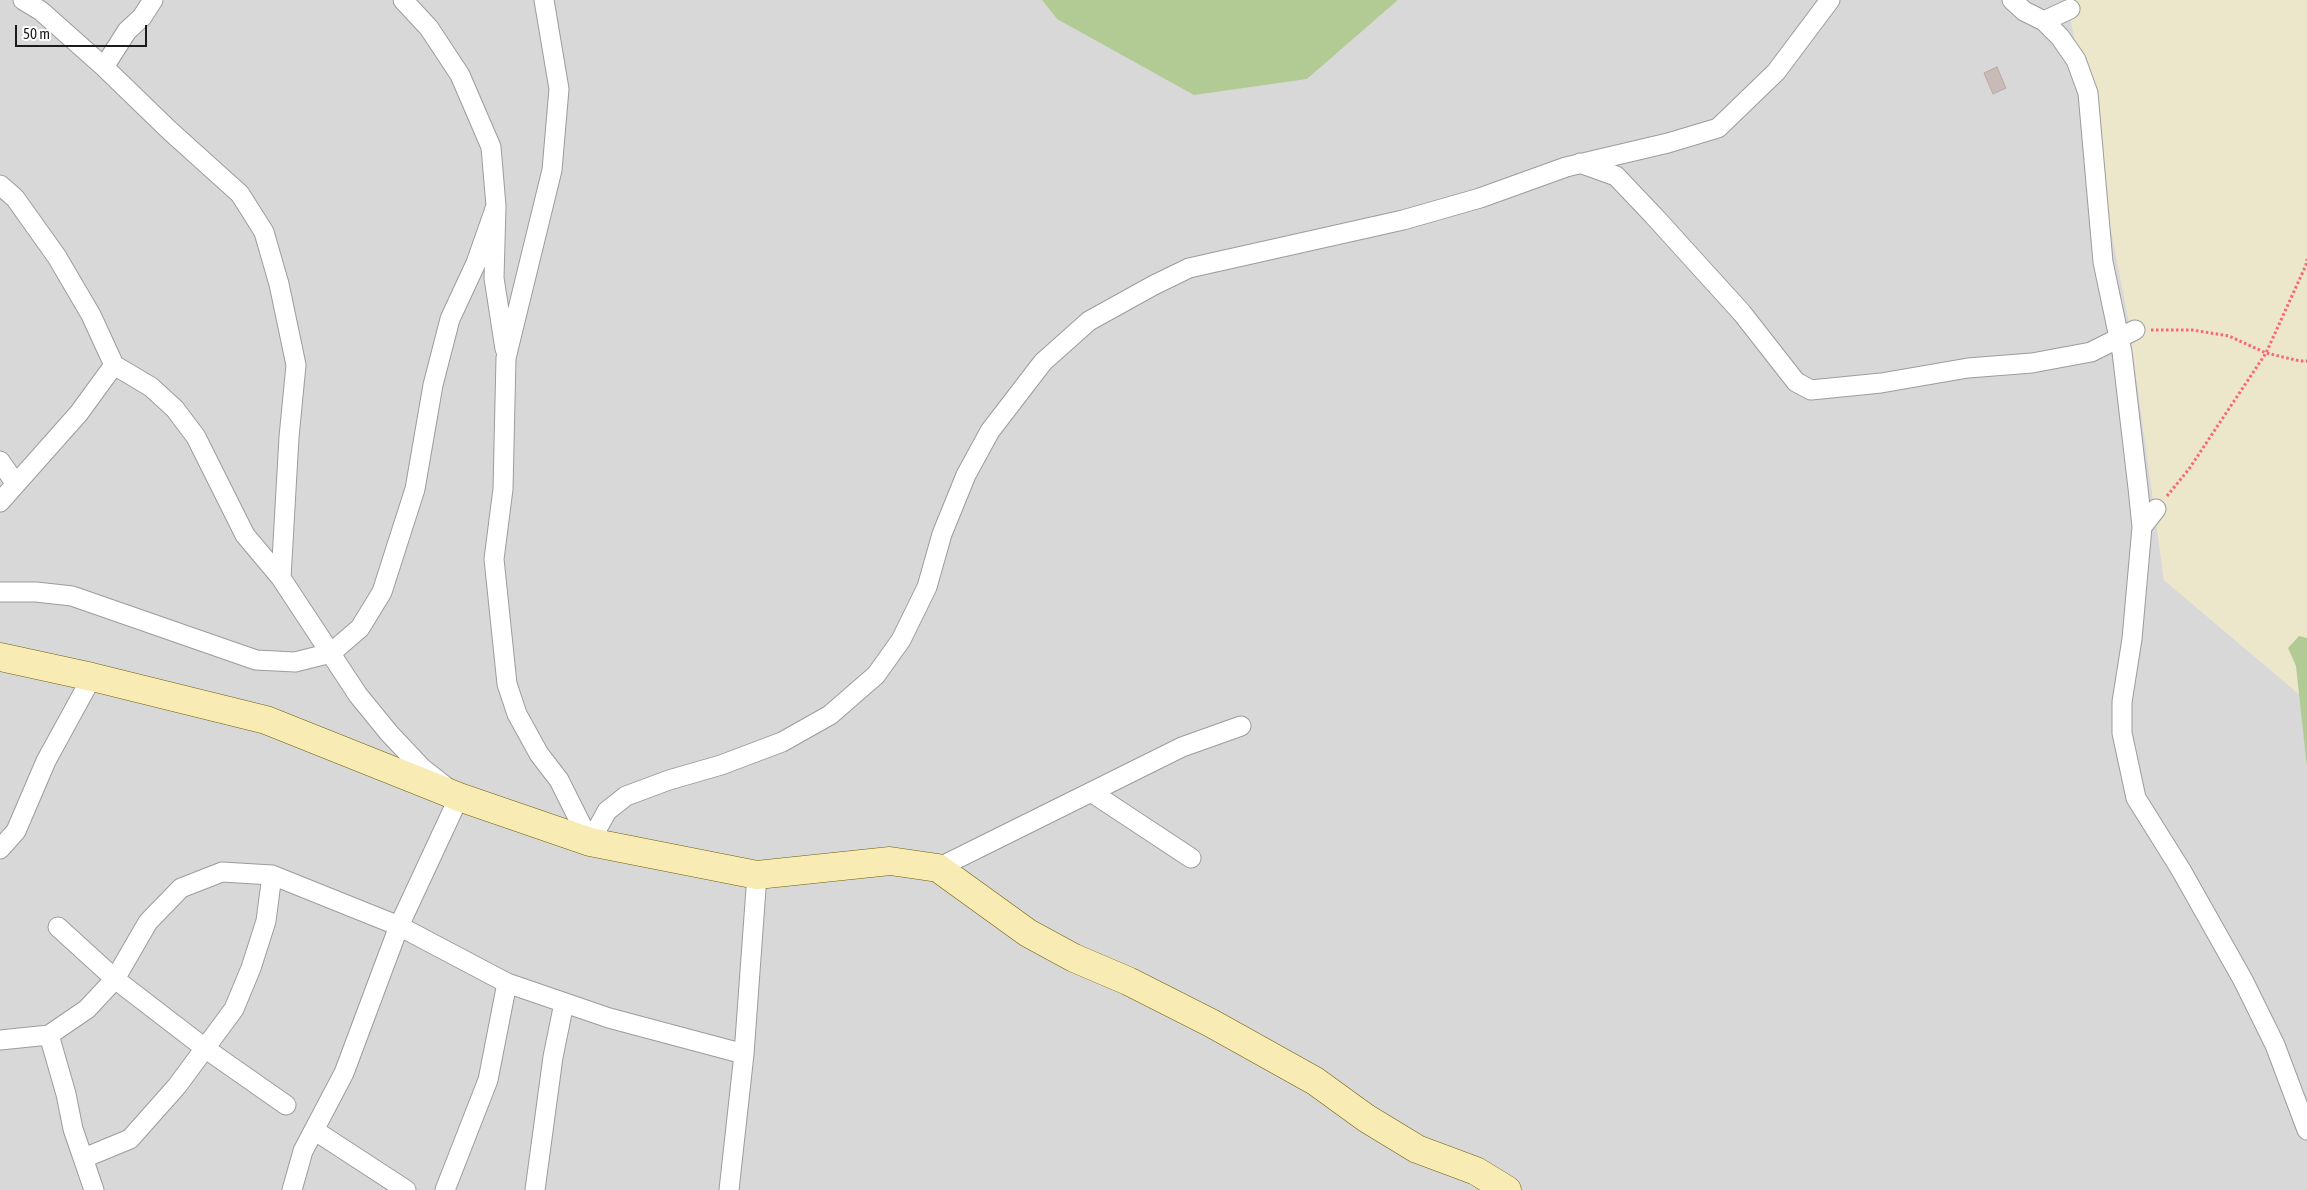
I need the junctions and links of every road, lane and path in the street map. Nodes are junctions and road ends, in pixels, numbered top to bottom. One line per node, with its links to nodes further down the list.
1 (23, 0): 9 (street)
2 (153, 0): 9 (street)
3 (403, 0): 12 (street)
4 (544, 0): 16 (street)
5 (1830, 0): 10 (street)
6 (2012, 0): 8 (street)
7 (2070, 9): 8 (street)
8 (2044, 21): 14 (street)
9 (104, 67): 24 (street)
10 (1580, 163): 14 (street); 32 (street)
11 (0, 185): 18 (street)
12 (496, 206): 16 (street); 26 (street)
13 (2307, 259): 15 (path)
14 (2127, 334): 15 (path); 23 (street)
15 (2266, 353): 17 (path); 22 (path)
16 (506, 358): 32 (street)
17 (2307, 361)
18 (114, 365): 20 (street); 24 (street)
19 (0, 461): 20 (street)
20 (16, 484): 21 (street)
21 (0, 502)
22 (2156, 509): 23 (street)
23 (2142, 527): 49 (street)
24 (281, 578): 26 (street)
25 (0, 592): 26 (street)
26 (331, 652): 31 (street)
27 (0, 657): 28 (street)
28 (92, 677): 31 (street); 33 (street)
29 (1241, 726): 30 (street)
30 (1091, 792): 34 (street); 35 (street)
31 (458, 797): 32 (street); 38 (street)
32 (590, 842): 37 (street)
33 (0, 849)
34 (1190, 858)
35 (938, 868): 37 (street); 57 (street)
36 (272, 875): 38 (street); 40 (street); 45 (street)
37 (757, 875): 46 (street)
38 (399, 926): 41 (street); 48 (street)
39 (58, 927): 40 (street)
40 (115, 979): 43 (street); 45 (street)
41 (507, 983): 42 (street); 55 (street)
42 (564, 1003): 46 (street); 56 (street)
43 (49, 1035): 44 (street); 50 (street)
44 (0, 1040)
45 (206, 1049): 47 (street); 50 (street)
46 (744, 1054): 51 (street)
47 (286, 1106)
48 (314, 1130): 53 (street); 54 (street)
49 (2307, 1130)
50 (84, 1158): 52 (street)
51 (729, 1189)
52 (94, 1190)
53 (292, 1190)
54 (406, 1190)
55 (445, 1190)
56 (535, 1190)
57 (1507, 1190)

